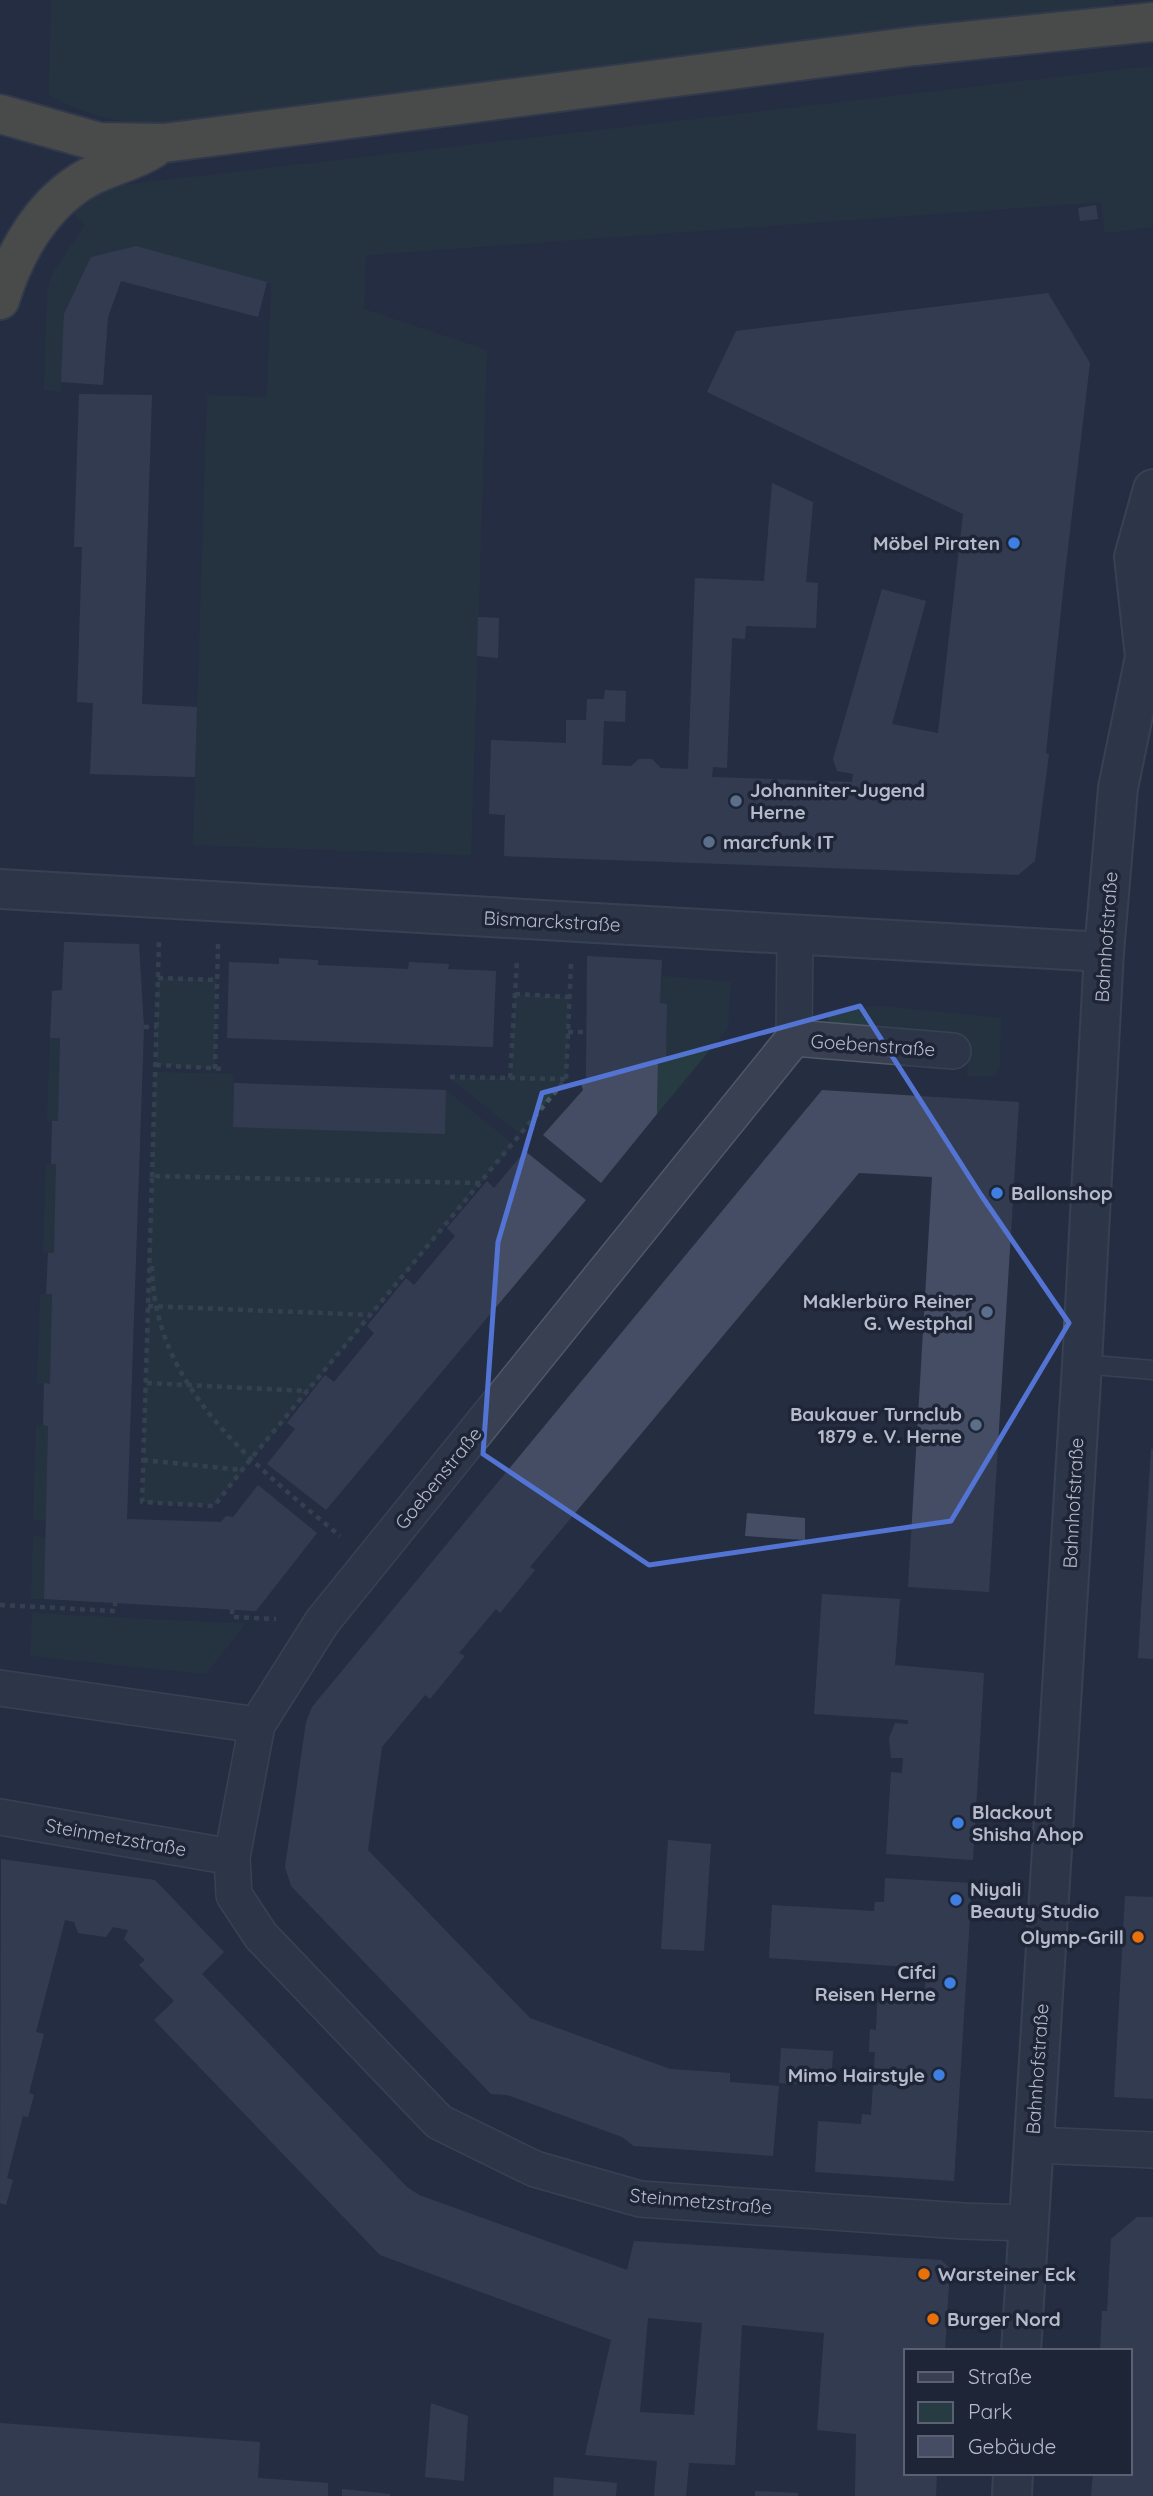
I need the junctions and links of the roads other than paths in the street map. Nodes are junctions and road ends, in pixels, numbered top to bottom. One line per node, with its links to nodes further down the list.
1 (1153, 22): 3 (highway)
2 (0, 114): 3 (highway)
3 (164, 143): 4 (highway)
4 (0, 300)
5 (1153, 489): 6 (street, Bahnhofstraße)
6 (1150, 653): 9 (street, Bahnhofstraße)
7 (0, 890): 8 (street, Bismarckstraße)
8 (795, 935): 9 (street, Bismarckstraße); 10 (street, Goebenstraße)
9 (1104, 952): 12 (street, Bahnhofstraße)
10 (794, 1038): 11 (street, Goebenstraße); 15 (street, Goebenstraße)
11 (953, 1051)
12 (1082, 1364): 13 (lane); 18 (street, Bahnhofstraße)
13 (1153, 1370)
14 (0, 1688): 15 (street)
15 (257, 1725): 17 (street, Steinmetzstraße)
16 (0, 1816): 17 (street, Steinmetzstraße)
17 (232, 1857): 20 (street, Steinmetzstraße)
18 (1033, 2145): 19 (street); 20 (street, Bahnhofstraße)
19 (1153, 2150)
20 (1028, 2223): 21 (street, Bahnhofstraße)
21 (1021, 2349)
22 (1013, 2475): 23 (street)
23 (1012, 2496)

